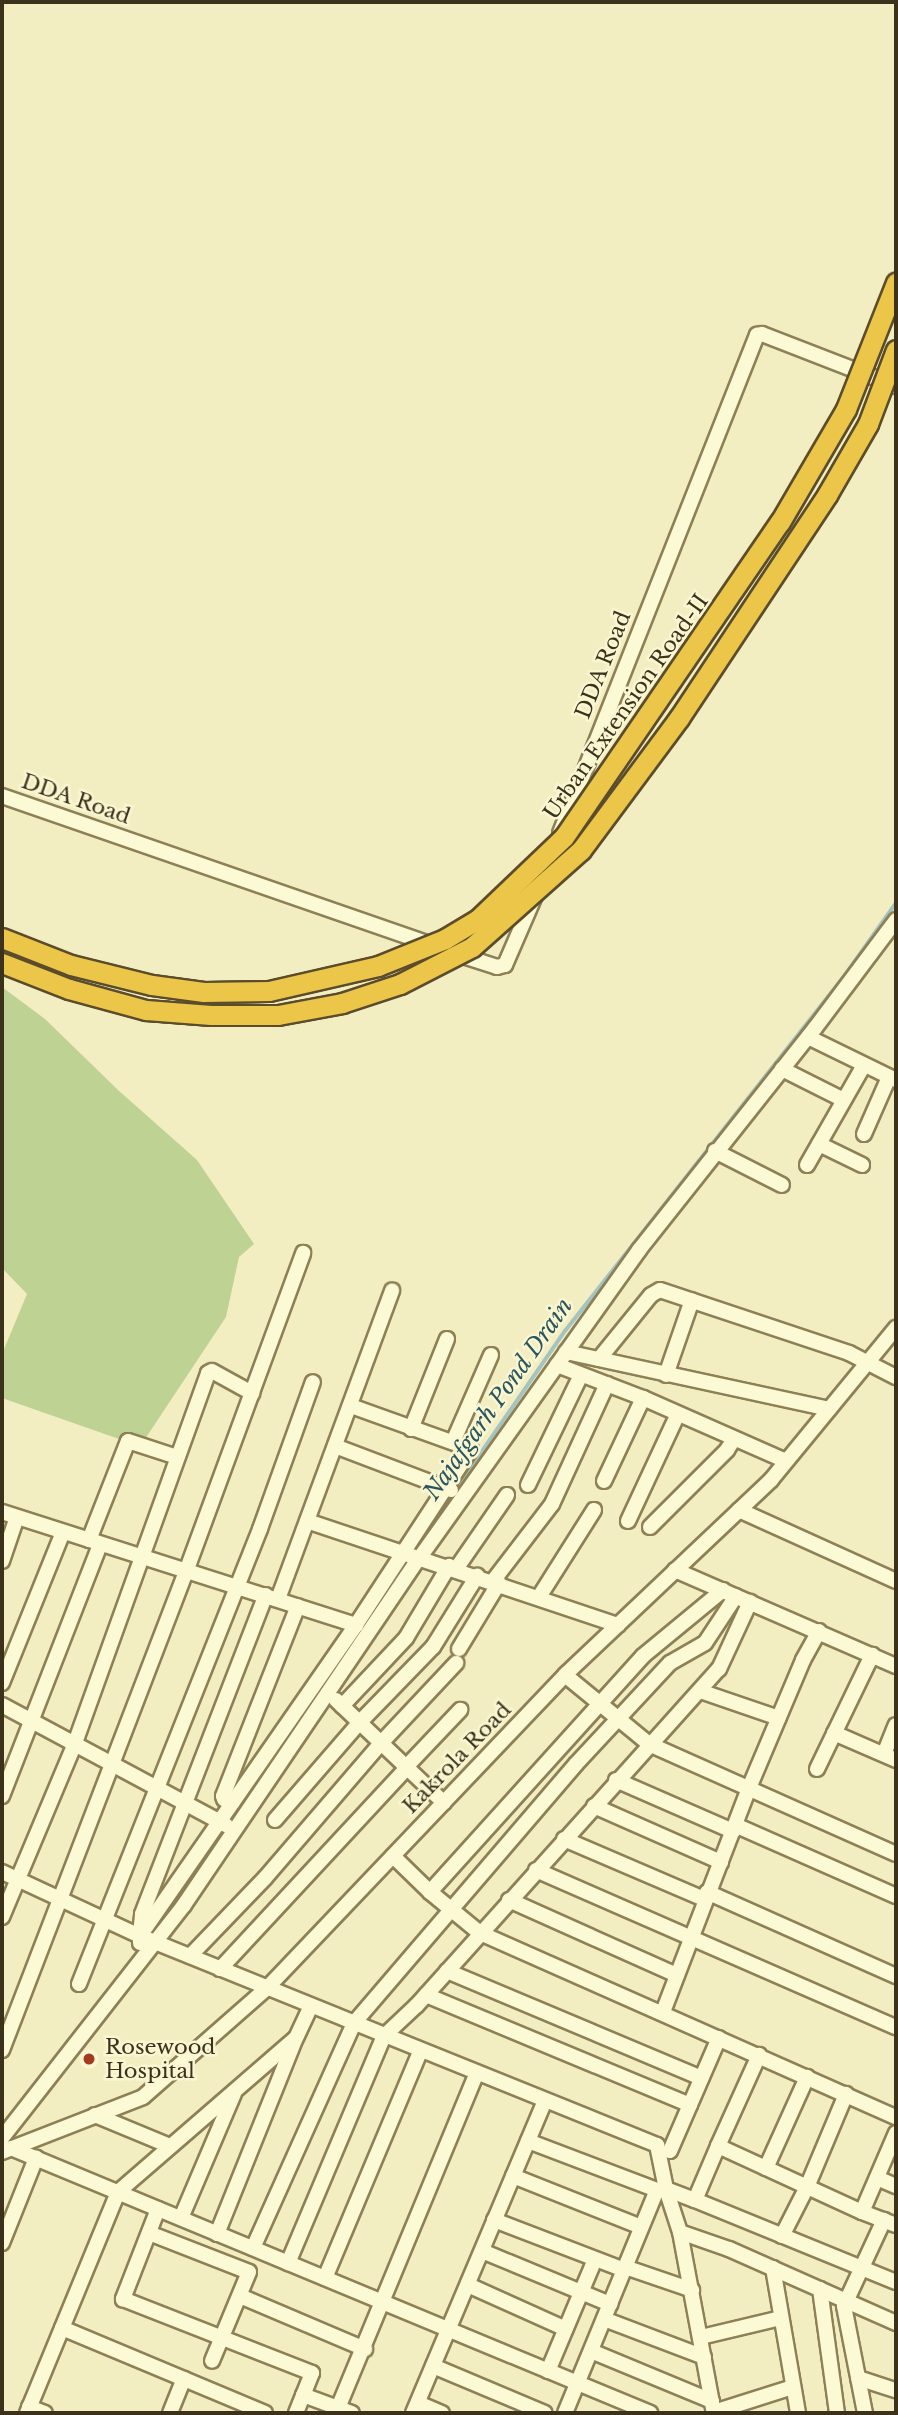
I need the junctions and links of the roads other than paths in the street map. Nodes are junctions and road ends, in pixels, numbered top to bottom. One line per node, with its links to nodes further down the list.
1 (896, 283): 6 (highway, Urban Extension Road-II, bridge)
2 (896, 350): 7 (highway, bridge)
3 (896, 386): 4 (street, DDA Road)
4 (2, 796)
5 (896, 920): 8 (street)
6 (2, 938)
7 (2, 963)
8 (808, 1037): 9 (street); 10 (street)
9 (864, 1065): 11 (street); 12 (street)
10 (782, 1069): 12 (street); 15 (street)
11 (893, 1079): 13 (street)
12 (844, 1100): 14 (street)
13 (864, 1134)
14 (819, 1144): 16 (street); 17 (street)
15 (715, 1152): 18 (street); 24 (street)
16 (807, 1165)
17 (862, 1165)
18 (782, 1185)
19 (303, 1253): 34 (street)
20 (392, 1290): 36 (street)
21 (692, 1300): 26 (street); 27 (street); 30 (street)
22 (896, 1328): 27 (street, Kakrola Road)
23 (447, 1339): 39 (street)
24 (566, 1352): 26 (street); 28 (street)
25 (491, 1355): 41 (street)
26 (599, 1359): 30 (street)
27 (867, 1363): 31 (street); 37 (street, Kakrola Road)
28 (556, 1365): 29 (street); 47 (street)
29 (581, 1375): 33 (street); 46 (street)
30 (666, 1375): 37 (street)
31 (896, 1377)
32 (313, 1382): 67 (street)
33 (607, 1384): 35 (street); 66 (street)
34 (252, 1393): 43 (street); 62 (street)
35 (643, 1398): 38 (street); 45 (street)
36 (351, 1406): 39 (street); 42 (street)
37 (830, 1409): 44 (street, Kakrola Road)
38 (678, 1414): 40 (street); 54 (street)
39 (411, 1429): 41 (street)
40 (734, 1439): 44 (street); 55 (street)
41 (453, 1442): 47 (street)
42 (335, 1446): 47 (street); 53 (street)
43 (177, 1457): 57 (street); 58 (street)
44 (786, 1461): 50 (street, Kakrola Road)
45 (604, 1481)
46 (528, 1485)
47 (454, 1492): 59 (street); 59 (street)
48 (507, 1495): 61 (street)
49 (594, 1510): 70 (street)
50 (739, 1510): 63 (street, Kakrola Road); 65 (street)
51 (2, 1512): 52 (street)
52 (17, 1517): 56 (street); 60 (street)
53 (307, 1521): 59 (street); 69 (street)
54 (628, 1521)
55 (650, 1527)
56 (63, 1532): 57 (street); 79 (street)
57 (94, 1542): 58 (street); 88 (street)
58 (140, 1556): 62 (street); 92 (street)
59 (411, 1556): 61 (street); 73 (street); 80 (street)
60 (2, 1561)
61 (453, 1567): 64 (street); 84 (street)
62 (187, 1569): 67 (street); 96 (street)
63 (675, 1570): 68 (street); 74 (street, Kakrola Road)
64 (477, 1576): 66 (street); 89 (street)
65 (895, 1578)
66 (496, 1582): 70 (street); 93 (street)
67 (236, 1585): 69 (street); 100 (street)
68 (729, 1593): 71 (street); 82 (street); 87 (street)
69 (272, 1597): 72 (street); 103 (street)
70 (539, 1597): 74 (street)
71 (751, 1602): 75 (street); 81 (street)
72 (298, 1605): 73 (street); 104 (street)
73 (356, 1625): 80 (street)
74 (618, 1625): 78 (street, Kakrola Road)
75 (820, 1631): 76 (street); 86 (street)
76 (872, 1655): 77 (street); 91 (street)
77 (896, 1666)
78 (565, 1675): 82 (street); 105 (street, Kakrola Road)
79 (2, 1683)
80 (322, 1687): 84 (street); 104 (street); 108 (street)
81 (700, 1691): 86 (street); 94 (street)
82 (601, 1704): 87 (street); 117 (street)
83 (2, 1705): 88 (street)
84 (342, 1706): 89 (street)
85 (460, 1710): 97 (street)
86 (779, 1718): 101 (street)
87 (618, 1719): 94 (street); 122 (street)
88 (32, 1720): 92 (street); 102 (street)
89 (360, 1722): 93 (street); 107 (street)
90 (896, 1725): 95 (street)
91 (834, 1733): 95 (street); 98 (street)
92 (75, 1743): 96 (street); 116 (street)
93 (381, 1743): 97 (street); 128 (street)
94 (649, 1744): 99 (street); 101 (street)
95 (890, 1757)
96 (112, 1763): 100 (street); 120 (street)
97 (406, 1767): 105 (street); 129 (street)
98 (817, 1769)
99 (616, 1780): 106 (street); 109 (street)
100 (159, 1788): 103 (street); 124 (street)
101 (749, 1788): 109 (street); 111 (street)
102 (2, 1796)
103 (187, 1802): 108 (street); 127 (street)
104 (233, 1802): 108 (street)
105 (444, 1803): 112 (street, Kakrola Road)
106 (594, 1805): 110 (street); 113 (street)
107 (275, 1820)
108 (227, 1826): 127 (street)
109 (734, 1828): 113 (street); 119 (street)
110 (564, 1839): 114 (street); 118 (street)
111 (896, 1854)
112 (393, 1856): 117 (street); 134 (street, Kakrola Road)
113 (721, 1862): 118 (street)
114 (536, 1870): 121 (street); 126 (street)
115 (2, 1872): 116 (street)
116 (16, 1878): 120 (street); 123 (street)
117 (430, 1892): 122 (street)
118 (706, 1895): 126 (street); 132 (street)
119 (896, 1896)
120 (61, 1898): 124 (street); 143 (street)
121 (509, 1900): 125 (street); 131 (street)
122 (452, 1910): 125 (street); 138 (street)
123 (2, 1917)
124 (106, 1919): 127 (street); 133 (street)
125 (480, 1933): 130 (street); 137 (street)
126 (692, 1937): 131 (street); 139 (street)
127 (147, 1939): 128 (street); 157 (street)
128 (190, 1956): 129 (street)
129 (220, 1969): 134 (street)
130 (447, 1971): 135 (street); 148 (street)
131 (677, 1975): 137 (street)
132 (896, 1976)
133 (79, 1984)
134 (267, 1988): 136 (street); 153 (street, Kakrola Road)
135 (426, 1995): 140 (street); 152 (street)
136 (311, 2006): 138 (street); 141 (street)
137 (663, 2012): 142 (street)
138 (354, 2024): 140 (street); 181 (street)
139 (896, 2027)
140 (384, 2036): 144 (street); 184 (street)
141 (296, 2038): 149 (street); 178 (street)
142 (719, 2038): 145 (street); 148 (street)
143 (2, 2050)
144 (421, 2050): 146 (street); 188 (street)
145 (759, 2055): 147 (street); 159 (street)
146 (477, 2073): 151 (street); 196 (street)
147 (807, 2077): 150 (street); 162 (street)
148 (701, 2078): 152 (street)
149 (235, 2090): 158 (street); 172 (street)
150 (846, 2094): 154 (street); 166 (street)
151 (545, 2101): 156 (street); 167 (street)
152 (690, 2105): 160 (street)
153 (95, 2115): 157 (street, Kakrola Road); 158 (street)
154 (896, 2117)
155 (895, 2139): 164 (street)
156 (528, 2141): 163 (street); 167 (street)
157 (5, 2146): 161 (street)
158 (170, 2146): 168 (street)
159 (718, 2146): 162 (street); 169 (street)
160 (670, 2151)
161 (36, 2158): 168 (street); 179 (street)
162 (766, 2168): 166 (street)
163 (513, 2176): 173 (street); 175 (street)
164 (877, 2178): 165 (street); 171 (street)
165 (896, 2186)
166 (807, 2187): 171 (street); 180 (street)
167 (661, 2190): 169 (street); 175 (street); 176 (street)
168 (118, 2192): 170 (street); 201 (street)
169 (695, 2200): 180 (street)
170 (158, 2209): 172 (street); 177 (street)
171 (862, 2212): 174 (street)
172 (181, 2218): 178 (street)
173 (494, 2220): 182 (street); 183 (street)
174 (890, 2223): 186 (street)
175 (641, 2227): 187 (street)
176 (680, 2232): 185 (street); 192 (street)
177 (149, 2233): 194 (street); 205 (street)
178 (218, 2234): 181 (street)
179 (3, 2236)
180 (782, 2236): 186 (street)
181 (253, 2248): 184 (street)
182 (482, 2251): 190 (street); 193 (street)
183 (595, 2259): 187 (street); 193 (street)
184 (288, 2263): 188 (street)
185 (773, 2268): 191 (street); 198 (street)
186 (862, 2268): 189 (street); 195 (street)
187 (624, 2269): 192 (street); 197 (street)
188 (325, 2278): 196 (street)
189 (896, 2282)
190 (468, 2285): 202 (street); 203 (street)
191 (820, 2289): 195 (street); 231 (street)
192 (692, 2290): 204 (street)
193 (581, 2292): 197 (street); 202 (street)
194 (240, 2296): 205 (street); 206 (street)
195 (847, 2300): 200 (street); 212 (street)
196 (384, 2303): 203 (street); 206 (street)
197 (610, 2304): 199 (street)
198 (781, 2318): 204 (street); 215 (street)
199 (604, 2319): 207 (street); 208 (street)
200 (896, 2323)
201 (62, 2328): 213 (street); 220 (street)
202 (566, 2329): 211 (street)
203 (449, 2330): 210 (street); 211 (street)
204 (701, 2337): 208 (street)
205 (221, 2338): 209 (street); 217 (street)
206 (365, 2349): 221 (street)
207 (591, 2351): 214 (street); 219 (street)
208 (705, 2357): 219 (street)
209 (212, 2361)
210 (433, 2366): 218 (street); 227 (street)
211 (548, 2371): 214 (street)
212 (858, 2378): 216 (street); 232 (street)
213 (184, 2379): 223 (street); 224 (street)
214 (578, 2383): 228 (street); 229 (street)
215 (793, 2387): 219 (street); 230 (street)
216 (896, 2390)
217 (303, 2395): 221 (street); 225 (street)
218 (415, 2408): 226 (street)
219 (714, 2409)
220 (28, 2410): 222 (street)
221 (345, 2411)
222 (45, 2413)
223 (170, 2413)
224 (265, 2413)
225 (296, 2413)
226 (442, 2413)
227 (545, 2413)
228 (565, 2413)
229 (650, 2413)
230 (798, 2413)
231 (837, 2413)
232 (865, 2413)

